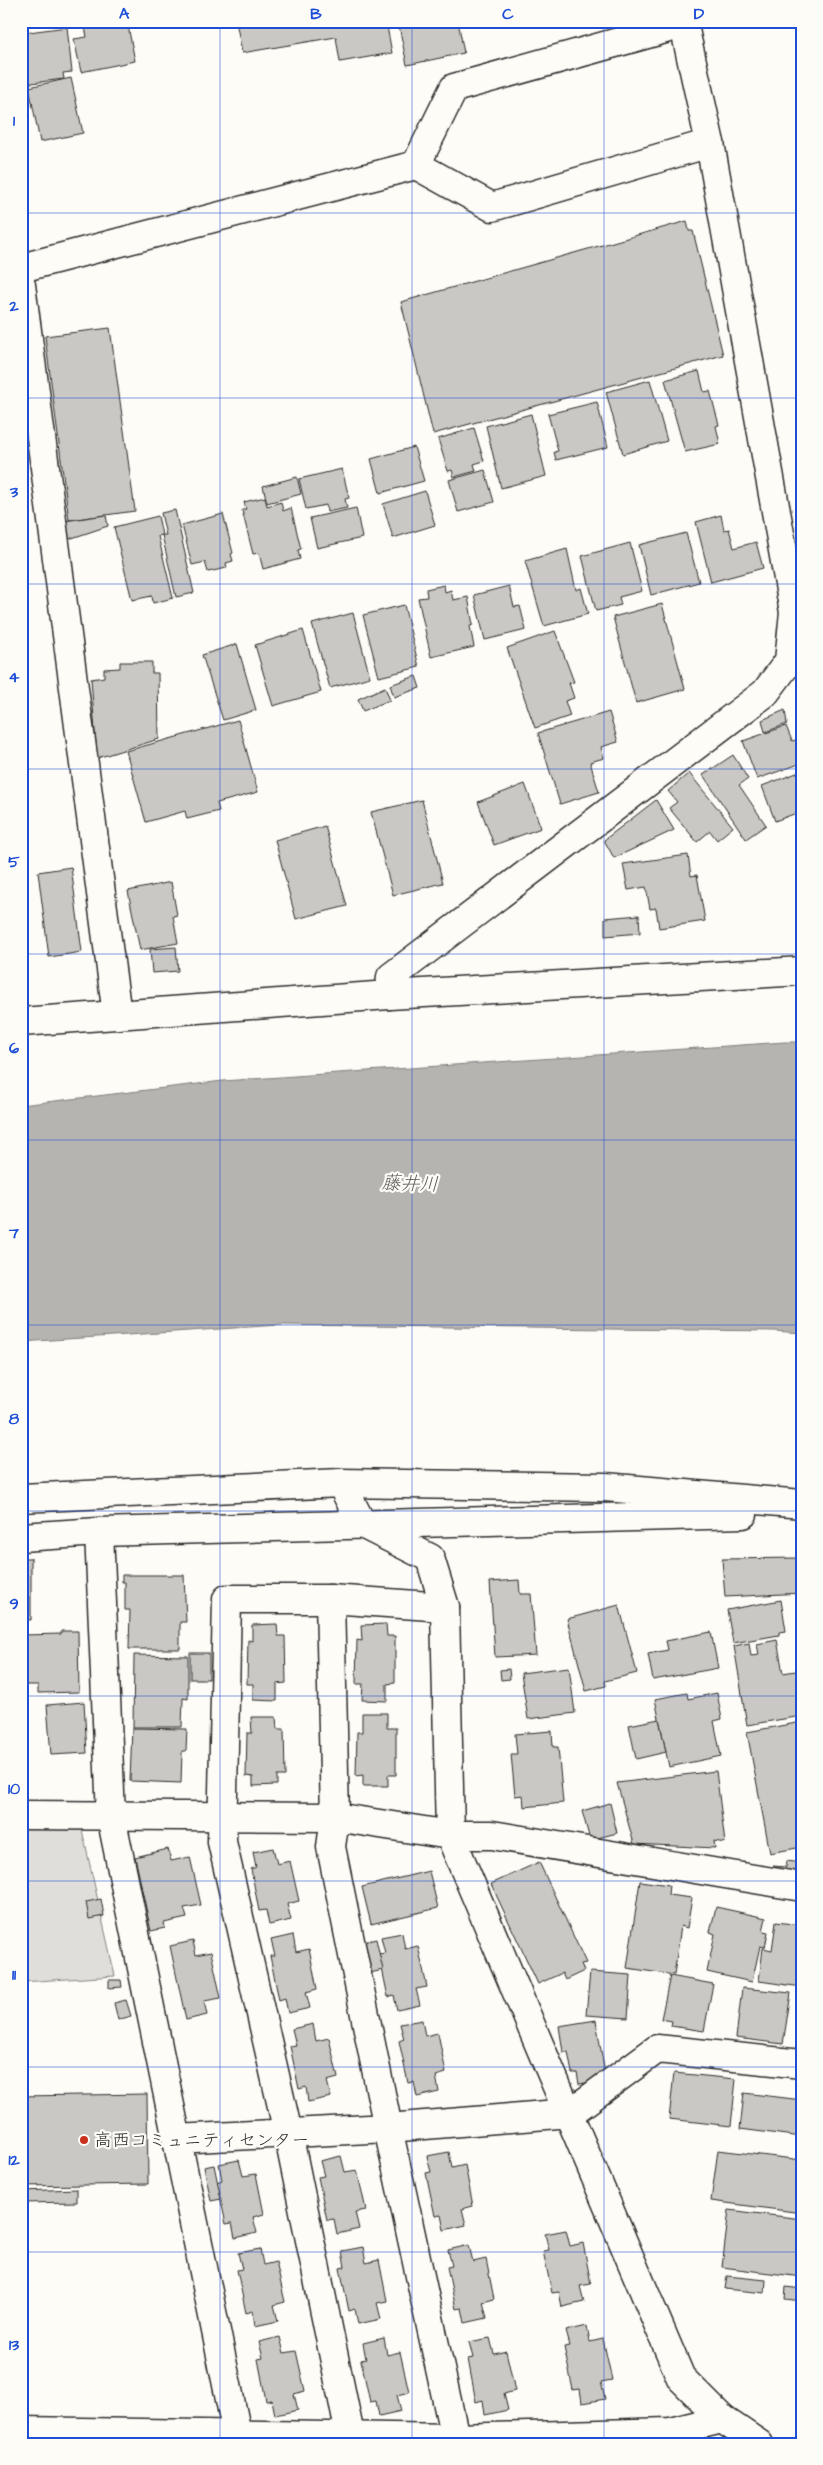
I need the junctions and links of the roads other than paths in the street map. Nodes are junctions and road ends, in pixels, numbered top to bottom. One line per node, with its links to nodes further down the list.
1 (683, 22): 2 (street); 3 (street)
2 (710, 143): 3 (street); 7 (street)
3 (416, 165): 4 (street)
4 (21, 268)
5 (21, 285): 8 (street)
6 (802, 971): 7 (street)
7 (390, 995): 8 (street)
8 (117, 1015): 9 (street)
9 (21, 1022)
10 (341, 1484): 11 (street); 12 (street); 14 (street)
11 (21, 1498)
12 (802, 1504)
13 (802, 1512): 14 (street)
14 (362, 1524): 15 (street); 18 (street)
15 (99, 1532): 16 (street); 20 (street)
16 (21, 1538)
17 (330, 1599): 18 (street); 21 (street); 22 (street)
18 (445, 1608): 23 (street)
19 (21, 1815): 20 (street)
20 (111, 1816): 21 (street); 29 (street)
21 (223, 1817): 22 (street); 28 (street)
22 (335, 1817): 23 (street); 27 (street)
23 (450, 1835): 24 (street); 26 (street)
24 (802, 1887)
25 (802, 2064): 26 (street)
26 (570, 2113): 27 (street); 30 (street)
27 (388, 2128): 28 (street); 34 (street)
28 (288, 2133): 29 (street); 33 (street)
29 (176, 2139): 31 (street)
30 (722, 2419): 34 (street); 35 (street)
31 (237, 2434): 32 (street); 33 (street)
32 (28, 2435)
33 (350, 2435): 34 (street)
34 (455, 2438)
35 (760, 2444)

